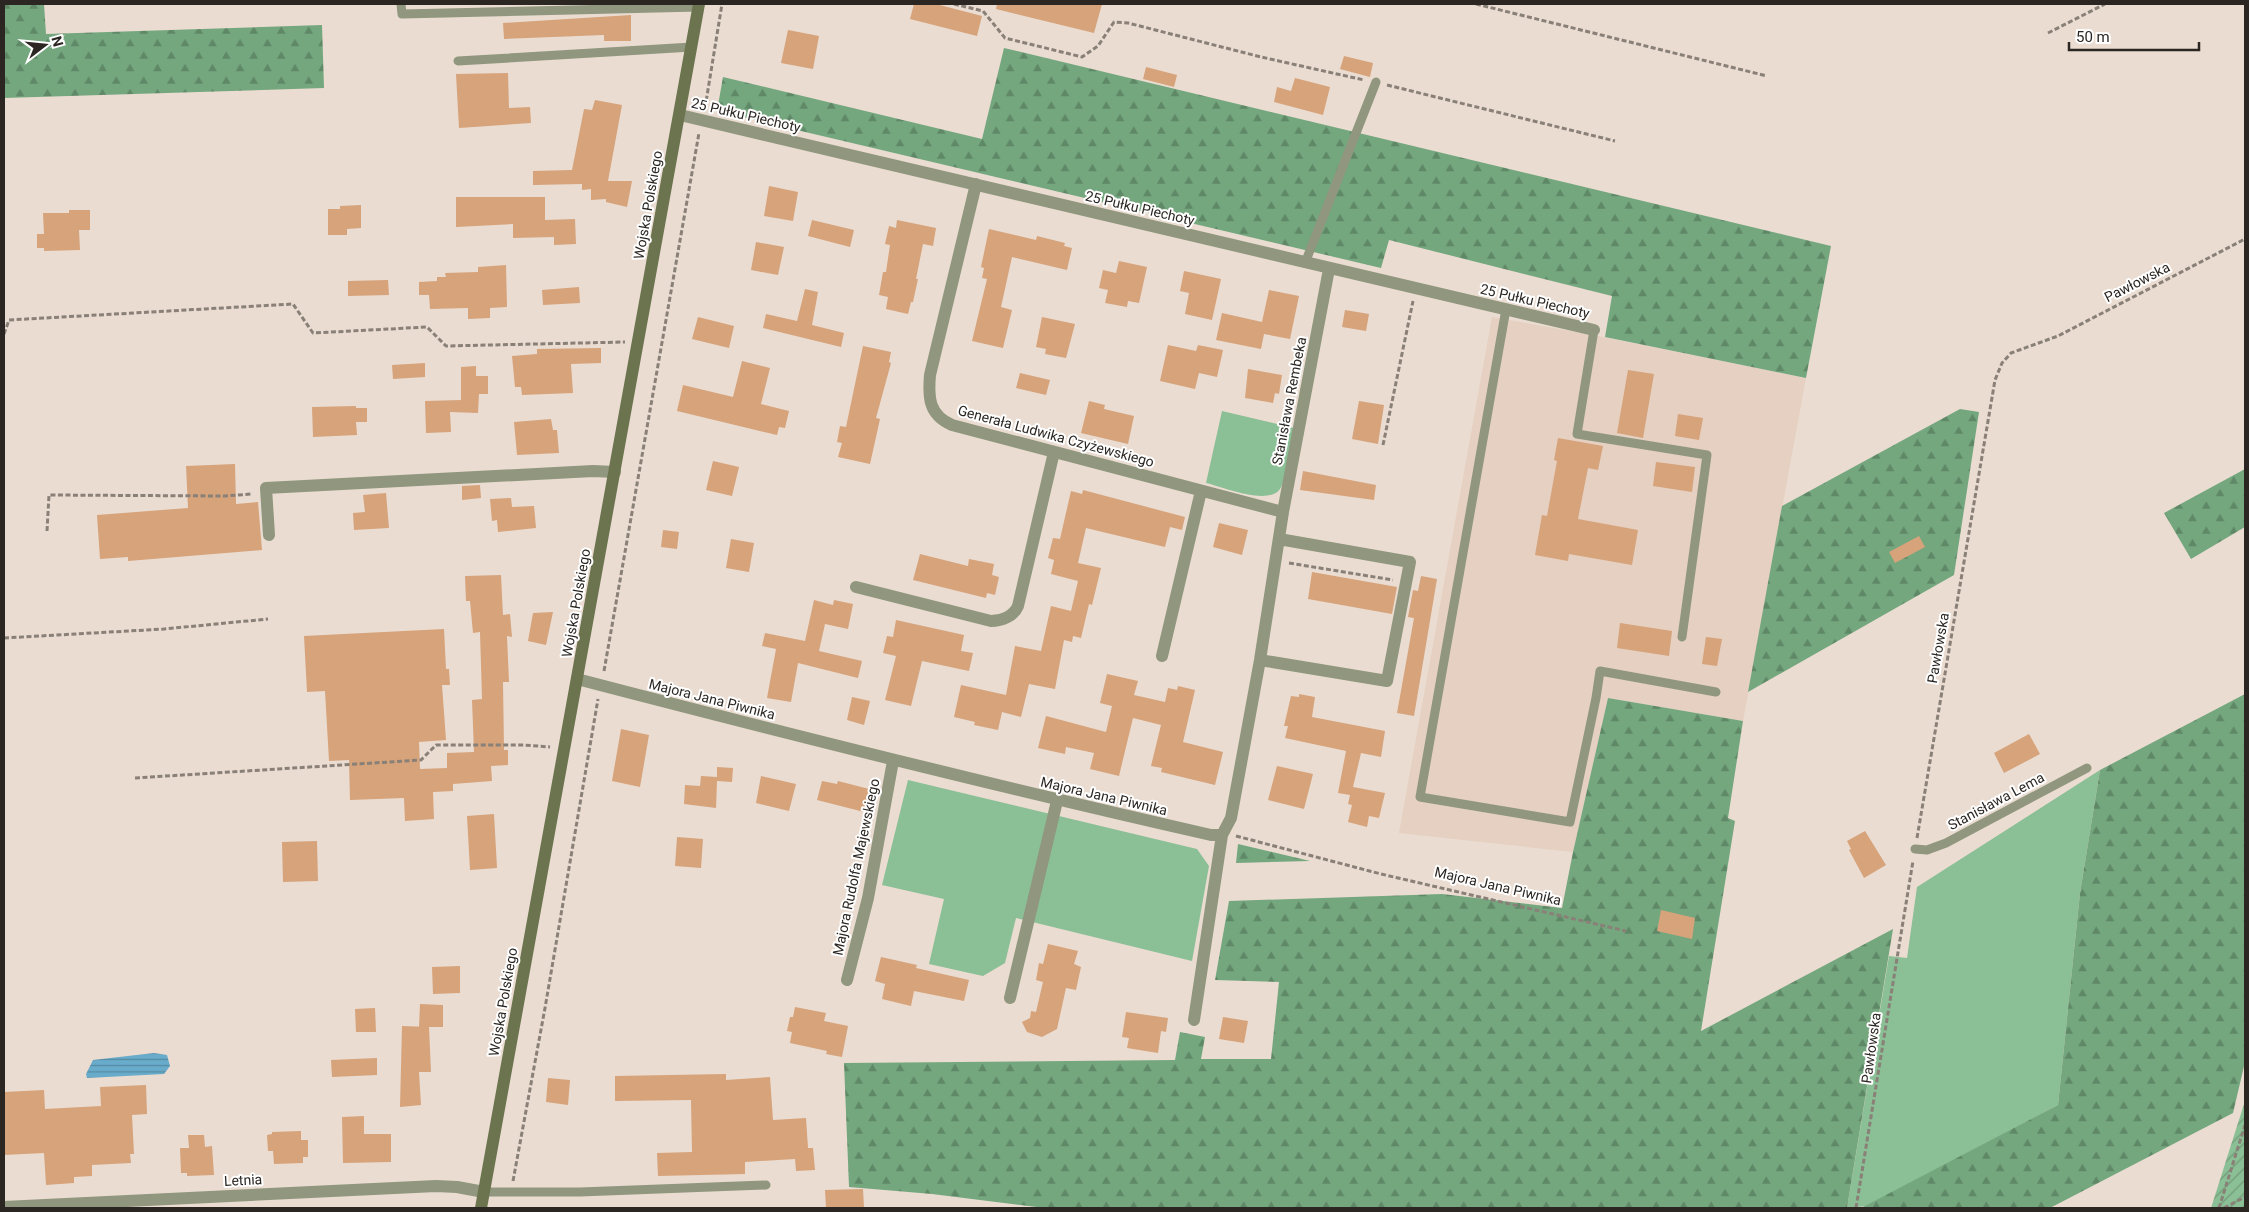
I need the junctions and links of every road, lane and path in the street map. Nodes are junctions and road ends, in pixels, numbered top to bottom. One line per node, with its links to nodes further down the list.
1 (401, 4): 6 (lane)
2 (722, 4): 13 (path)
3 (954, 4): 11 (path)
4 (1476, 4): 10 (path)
5 (2105, 4): 7 (path)
6 (699, 5): 8 (main road, Wojska Polskiego)
7 (2048, 33)
8 (692, 46): 9 (lane); 12 (main road, Wojska Polskiego)
9 (458, 61)
10 (1767, 76)
11 (1376, 82): 14 (path); 17 (lane)
12 (680, 115): 13 (street, 25 Pułku Piechoty); 23 (main road, Wojska Polskiego)
13 (703, 120): 15 (street, 25 Pułku Piechoty); 42 (path)
14 (1615, 141)
15 (976, 184): 17 (street, 25 Pułku Piechoty); 25 (street, Generała Ludwika Czyżewskiego)
16 (2245, 239): 50 (path, Pawłowska)
17 (1304, 263): 18 (street, 25 Pułku Piechoty)
18 (1328, 269): 19 (street, 25 Pułku Piechoty); 29 (street, Stanisława Rembeka)
19 (1416, 288): 20 (street, 25 Pułku Piechoty); 24 (path)
20 (1506, 309): 21 (street, 25 Pułku Piechoty); 43 (lane)
21 (1594, 330): 37 (lane)
22 (4, 334): 23 (path)
23 (638, 344): 26 (main road, Wojska Polskiego)
24 (1383, 445)
25 (1054, 452): 27 (street, Generała Ludwika Czyżewskiego); 35 (street)
26 (615, 472): 28 (street); 41 (main road, Wojska Polskiego)
27 (1201, 491): 29 (street, Generała Ludwika Czyżewskiego); 39 (street)
28 (266, 493): 30 (path); 31 (street)
29 (1282, 512): 32 (street, Stanisława Rembeka)
30 (47, 531)
31 (269, 535)
32 (1279, 538): 33 (street, Stanisława Rembeka); 34 (street)
33 (1275, 560): 34 (path); 40 (street, Stanisława Rembeka)
34 (1406, 582): 40 (street)
35 (856, 587)
36 (268, 620): 38 (path)
37 (1682, 637)
38 (4, 638)
39 (1162, 656)
40 (1260, 660): 49 (street, Stanisława Rembeka)
41 (577, 679): 42 (street, Majora Jana Piwnika); 44 (main road, Wojska Polskiego)
42 (601, 686): 45 (street, Majora Jana Piwnika); 58 (path)
43 (1716, 692)
44 (564, 752): 47 (path); 57 (main road, Wojska Polskiego)
45 (894, 761): 48 (street, Majora Jana Piwnika); 52 (street, Majora Rudolfa Majewskiego)
46 (2087, 768): 50 (lane, Stanisława Lema)
47 (135, 778)
48 (1058, 801): 49 (street, Majora Jana Piwnika); 53 (street)
49 (1222, 835): 51 (path, Majora Jana Piwnika); 54 (street, Stanisława Rembeka)
50 (1915, 849): 62 (path, Pawłowska)
51 (1626, 931)
52 (847, 980)
53 (1010, 998)
54 (1194, 1020)
55 (2245, 1125): 63 (path)
56 (766, 1185): 58 (lane)
57 (484, 1192): 58 (lane); 60 (street, Letnia); 61 (main road, Wojska Polskiego)
58 (511, 1192)
59 (2245, 1197): 64 (path)
60 (4, 1207)
61 (481, 1208)
62 (1856, 1208)
63 (2219, 1208)
64 (2224, 1208)

